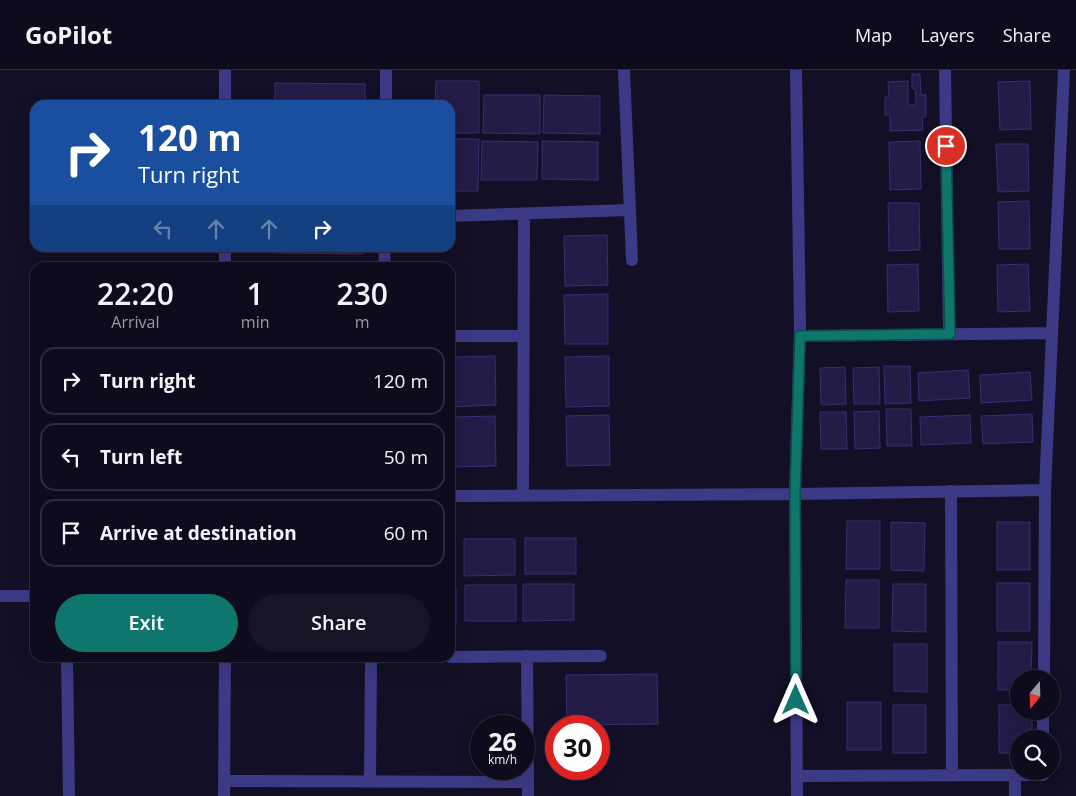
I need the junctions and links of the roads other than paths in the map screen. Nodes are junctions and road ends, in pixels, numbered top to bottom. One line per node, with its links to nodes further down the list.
1 (225, 70): 7 (street)
2 (386, 70): 8 (street)
3 (624, 70): 9 (street)
4 (796, 70): 17 (street)
5 (945, 70): 14 (street)
6 (1064, 70): 13 (street)
7 (225, 100)
8 (386, 100)
9 (630, 210): 10 (street); 12 (street)
10 (524, 214): 11 (street); 16 (street)
11 (455, 216)
12 (632, 260)
13 (1052, 333): 14 (street); 18 (street)
14 (950, 334): 17 (street)
15 (455, 336): 16 (street)
16 (524, 336): 21 (street)
17 (800, 336): 20 (street)
18 (1045, 490): 19 (street); 31 (street)
19 (952, 491): 20 (street); 32 (street)
20 (795, 494): 21 (street); 34 (street)
21 (523, 495): 22 (street)
22 (455, 496)
23 (0, 596): 24 (street)
24 (30, 596)
25 (527, 656): 26 (street); 27 (street); 38 (street)
26 (601, 656)
27 (455, 657)
28 (67, 662): 39 (street)
29 (225, 662): 36 (street)
30 (371, 662): 37 (street)
31 (1044, 670)
32 (952, 775): 33 (street); 34 (street)
33 (1010, 775)
34 (797, 776): 42 (street)
35 (1015, 780): 43 (street)
36 (224, 781): 37 (street); 40 (street)
37 (370, 782): 38 (street)
38 (528, 782): 41 (street)
39 (70, 796)
40 (224, 796)
41 (528, 796)
42 (797, 796)
43 (1015, 796)

